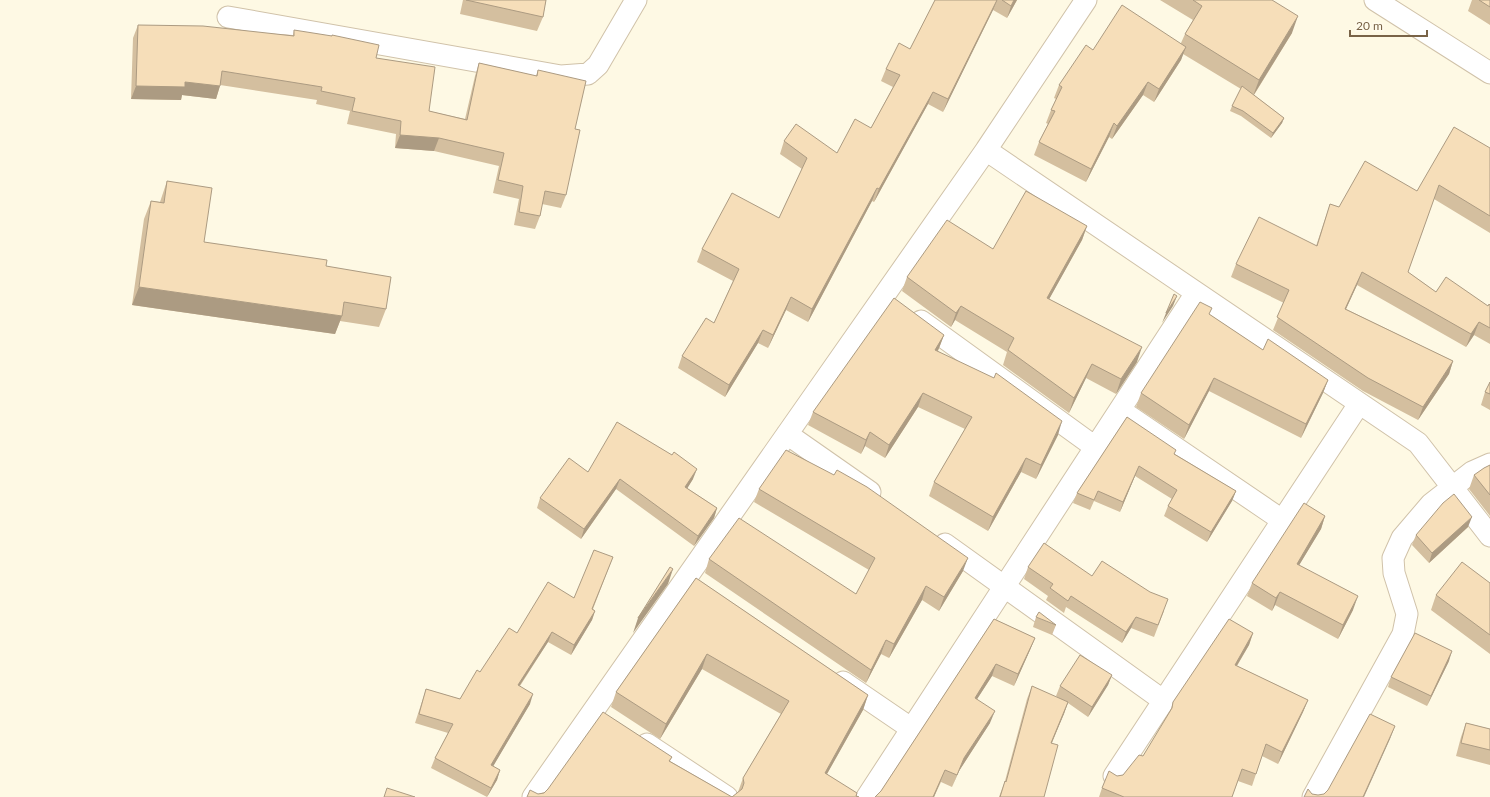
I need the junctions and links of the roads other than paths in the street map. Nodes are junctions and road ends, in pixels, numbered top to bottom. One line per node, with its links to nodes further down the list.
1 (636, 0): 4 (street)
2 (1086, 0): 6 (street)
3 (1375, 0): 5 (street)
4 (228, 17)
5 (1490, 73)
6 (986, 150): 7 (street); 8 (street)
7 (1196, 293): 9 (street); 10 (street)
8 (896, 302): 11 (street); 12 (street)
9 (1359, 404): 14 (street); 16 (street)
10 (1120, 410): 12 (street); 16 (street)
11 (787, 434): 15 (street); 26 (street)
12 (1096, 447): 19 (street)
13 (1490, 464): 14 (street)
14 (1452, 488): 18 (street); 28 (street)
15 (884, 501)
16 (1282, 520): 21 (street)
17 (928, 532): 19 (street)
18 (1490, 536)
19 (1005, 586): 21 (street); 22 (street)
20 (826, 670): 22 (street)
21 (1164, 701): 24 (street)
22 (912, 729): 25 (street)
23 (628, 732): 27 (street)
24 (1114, 776)
25 (871, 796)
26 (533, 797)
27 (727, 797)
28 (1313, 797)

